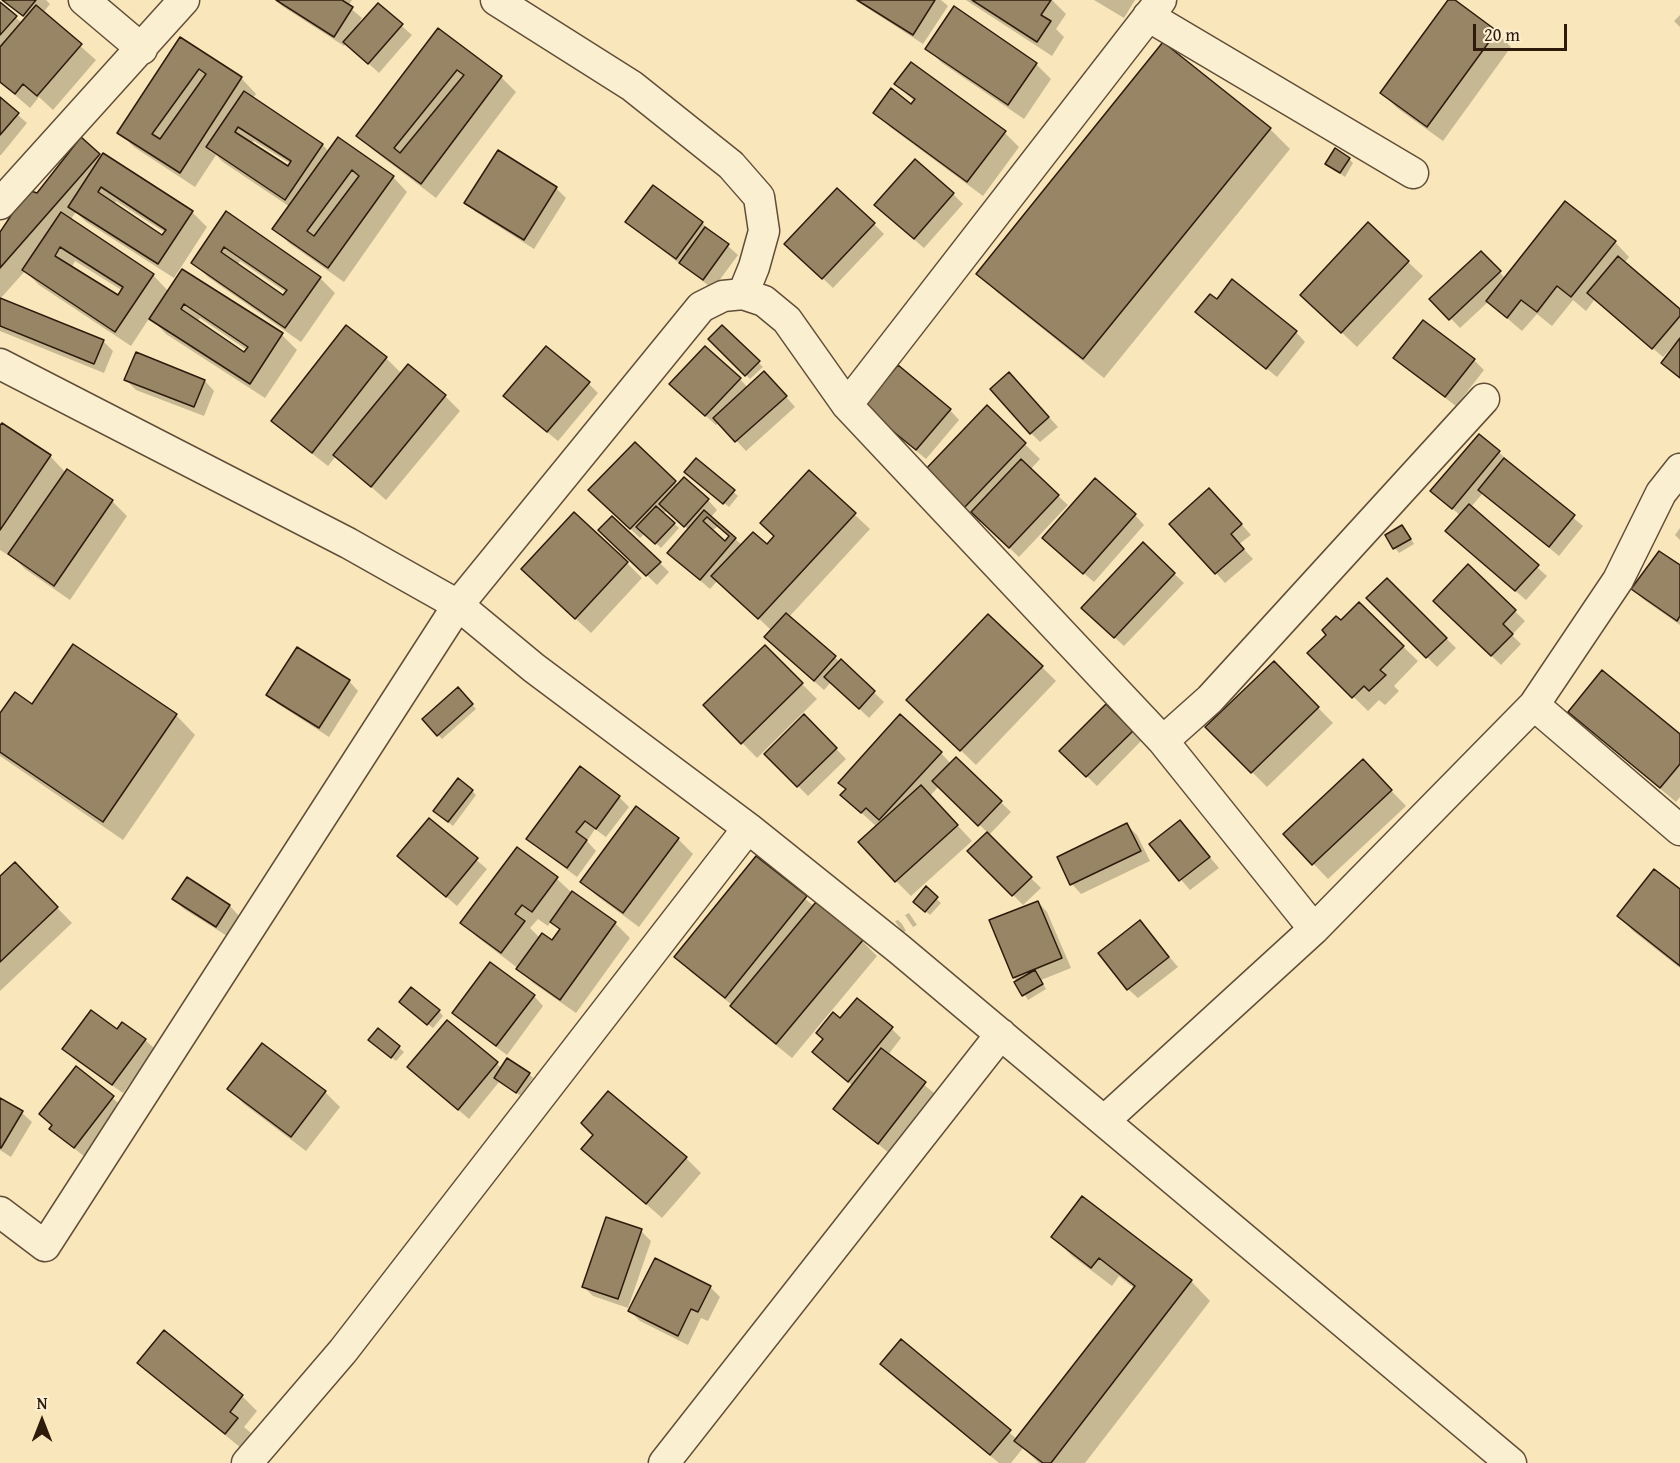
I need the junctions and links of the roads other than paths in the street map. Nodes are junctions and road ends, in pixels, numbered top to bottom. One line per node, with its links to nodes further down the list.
1 (84, 0): 5 (street)
2 (184, 0): 5 (street)
3 (496, 0): 8 (street)
4 (1155, 8): 6 (street); 11 (street)
5 (142, 49): 7 (street)
6 (1413, 173)
7 (0, 204)
8 (743, 294): 11 (street); 13 (street)
9 (0, 364): 13 (street)
10 (1484, 399): 15 (street)
11 (847, 405): 15 (street)
12 (1680, 469): 14 (street)
13 (458, 605): 16 (street); 21 (street)
14 (1534, 705): 17 (street); 18 (street)
15 (1163, 741): 18 (street)
16 (748, 828): 19 (street); 22 (street)
17 (1680, 830)
18 (1314, 929): 20 (street)
19 (1001, 1034): 20 (street); 23 (street)
20 (1104, 1121): 24 (street)
21 (0, 1212)
22 (247, 1463)
23 (664, 1463)
24 (1511, 1463)

